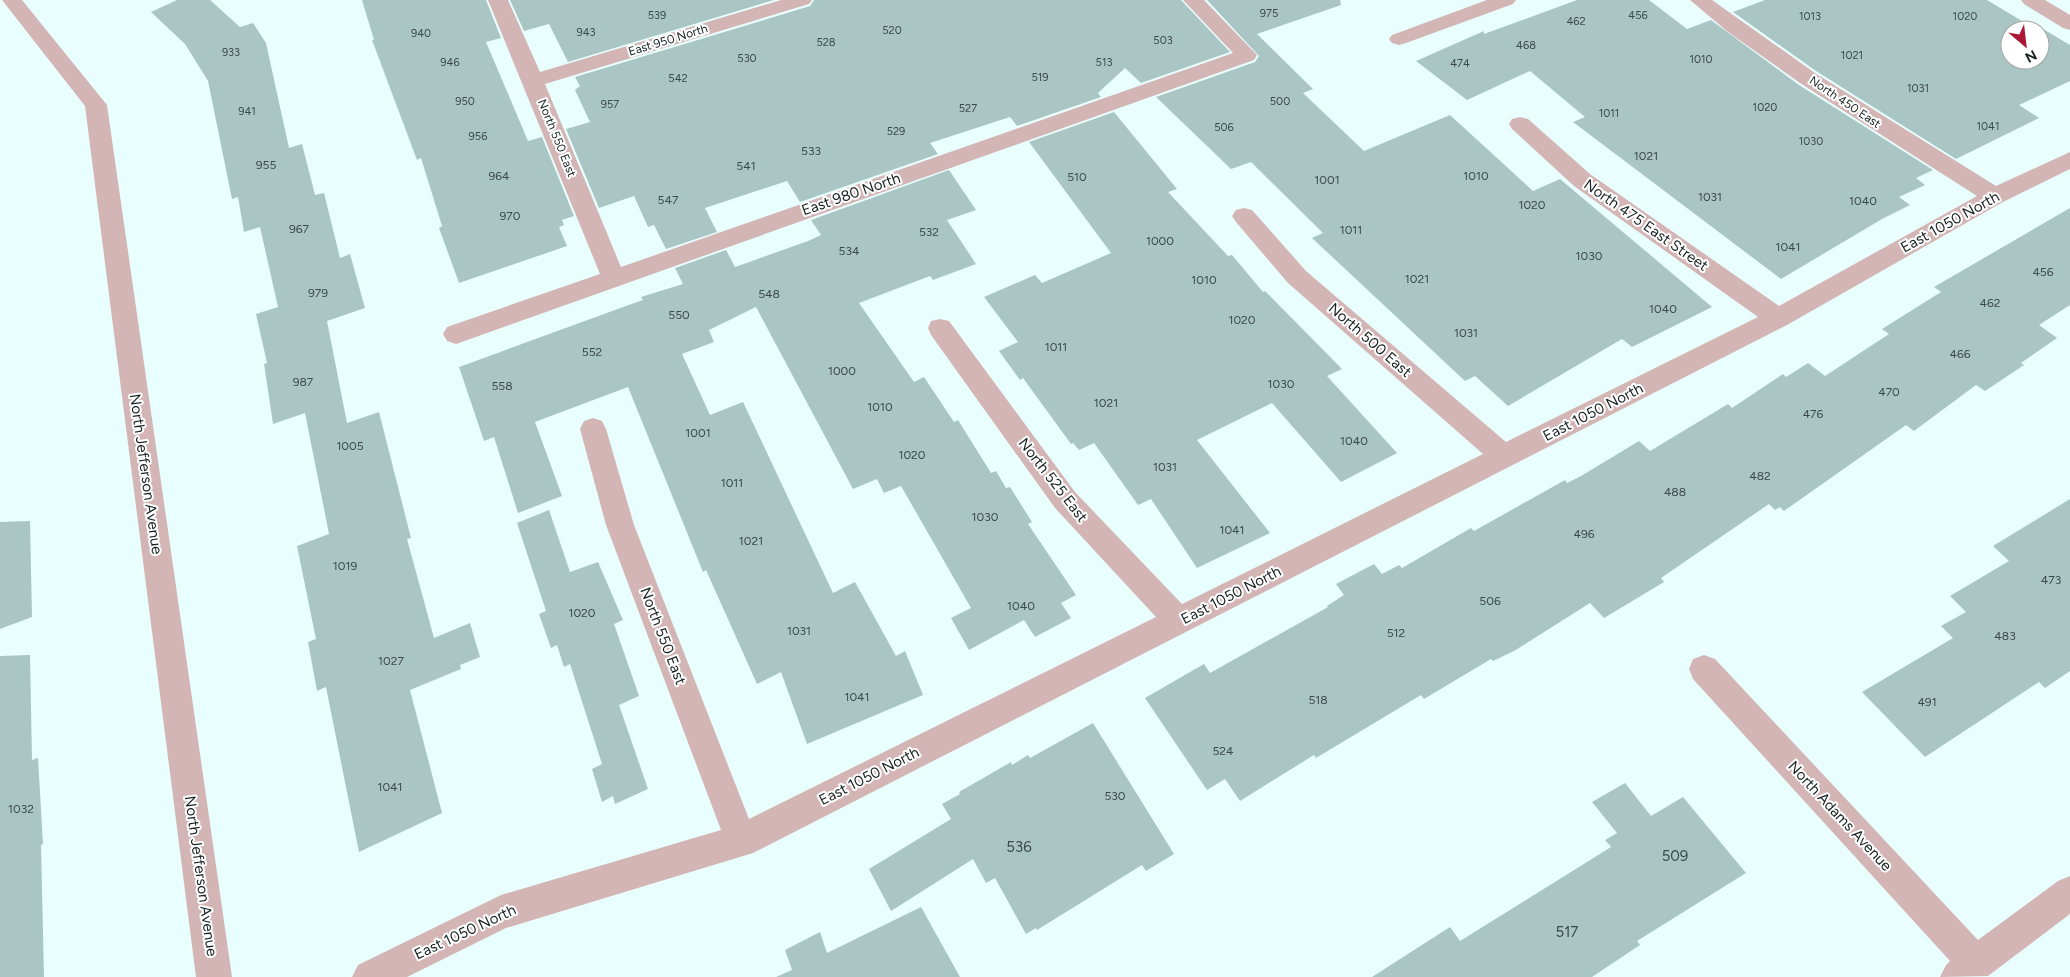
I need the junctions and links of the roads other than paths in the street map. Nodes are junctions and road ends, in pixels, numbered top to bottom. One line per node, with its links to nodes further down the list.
1 (12, 0): 26 (street, North Jefferson Avenue)
2 (498, 0): 10 (street, North 550 East)
3 (802, 0): 10 (street, East 950 North)
4 (1193, 0): 15 (street, East 980 North)
5 (1506, 0): 9 (street)
6 (1700, 0): 13 (street, North 450 East)
7 (2031, 0): 8 (street)
8 (2070, 24)
9 (1399, 39)
10 (533, 81): 15 (street, North 550 East)
11 (1520, 124): 16 (street, North 475 East Street)
12 (2070, 160): 13 (street, East 1050 North)
13 (1995, 196): 16 (street, East 1050 North)
14 (1244, 216): 20 (street, North 500 East)
15 (613, 277): 18 (street, East 980 North)
16 (1778, 318): 20 (street, East 1050 North)
17 (940, 328): 21 (street, North 525 East)
18 (456, 334)
19 (593, 429): 23 (street, North 550 East)
20 (1505, 457): 21 (street, East 1050 North)
21 (1179, 621): 23 (street, East 1050 North)
22 (1704, 669): 25 (street, North Adams Avenue)
23 (741, 841): 27 (street, East 1050 North)
24 (2070, 894): 25 (street)
25 (1967, 970)
26 (214, 977)
27 (370, 977)

